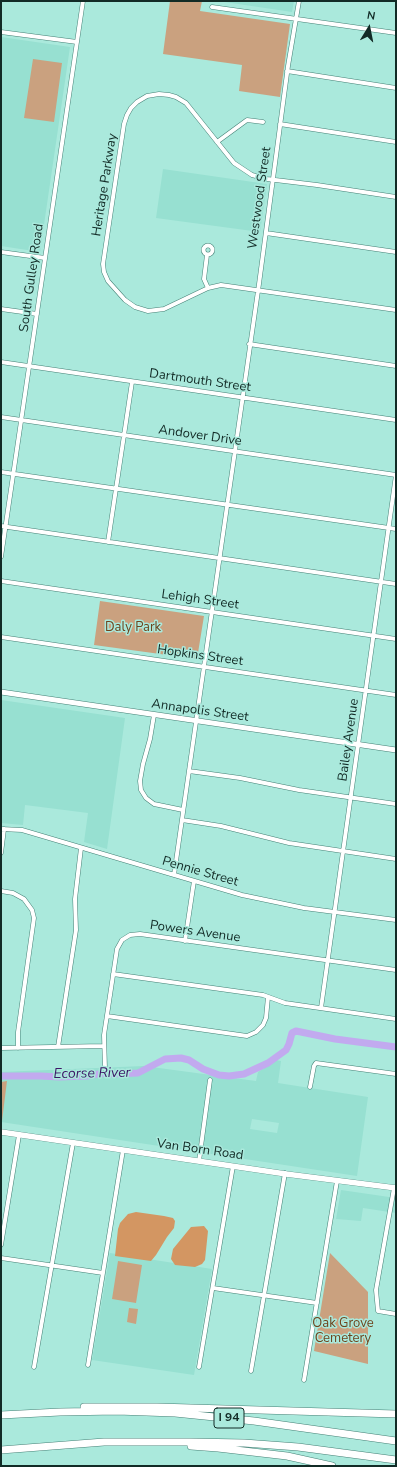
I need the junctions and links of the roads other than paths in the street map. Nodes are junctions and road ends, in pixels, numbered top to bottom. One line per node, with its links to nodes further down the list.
1 (84, 1): 7 (street, South Gulley Road)
2 (299, 1): 4 (street, Westwood Street)
3 (212, 6): 4 (street)
4 (296, 18): 6 (street); 8 (street, Westwood Street)
5 (1, 32): 7 (street)
6 (396, 33)
7 (77, 42): 20 (street, South Gulley Road)
8 (287, 71): 9 (street); 11 (street, Westwood Street)
9 (396, 88)
10 (263, 122): 12 (street)
11 (280, 124): 13 (street); 14 (street, Westwood Street)
12 (217, 142): 14 (street, Heritage Parkway); 21 (street, Heritage Parkway)
13 (396, 142)
14 (273, 179): 15 (street, Heritage Parkway); 16 (street, Westwood Street)
15 (396, 197)
16 (266, 233): 18 (street); 22 (street, Westwood Street)
17 (1, 252): 20 (street)
18 (396, 252)
19 (207, 255): 21 (street)
20 (45, 258): 25 (street, South Gulley Road)
21 (208, 288): 22 (street, Heritage Parkway)
22 (258, 289): 24 (street, Heritage Parkway); 26 (street, Westwood Street)
23 (1, 309): 25 (street)
24 (396, 310)
25 (37, 314): 28 (street, South Gulley Road)
26 (249, 344): 29 (street); 31 (street, Westwood Street)
27 (1, 362): 28 (street, Dartmouth Street)
28 (29, 366): 30 (street, Dartmouth Street); 33 (street, South Gulley Road)
29 (396, 366)
30 (132, 382): 31 (street, Dartmouth Street); 35 (street)
31 (242, 398): 34 (street, Dartmouth Street); 36 (street, Westwood Street)
32 (1, 417): 33 (street, Andover Drive)
33 (21, 420): 35 (street, Andover Drive); 38 (street, South Gulley Road)
34 (396, 420)
35 (124, 435): 36 (street, Andover Drive); 40 (street)
36 (234, 451): 39 (street, Andover Drive); 41 (street, Westwood Street)
37 (1, 472): 38 (street)
38 (14, 473): 40 (street); 42 (street, South Gulley Road)
39 (396, 475): 43 (street, Bailey Avenue)
40 (116, 488): 41 (street); 45 (street)
41 (227, 505): 43 (street); 47 (street, Westwood Street)
42 (3, 527): 45 (street); 46 (street, South Gulley Road)
43 (388, 528): 44 (street); 49 (street, Bailey Avenue)
44 (396, 530)
45 (108, 542): 47 (street)
46 (1, 557)
47 (220, 558): 49 (street); 51 (street, Westwood Street)
48 (1, 581): 51 (street, Lehigh Street)
49 (381, 582): 50 (street); 53 (street, Bailey Avenue)
50 (396, 584)
51 (211, 612): 53 (street, Lehigh Street); 55 (street, Westwood Street)
52 (1, 636): 55 (street, Hopkins Street)
53 (373, 636): 54 (street, Lehigh Street); 56 (street, Bailey Avenue)
54 (396, 639)
55 (203, 666): 56 (street, Hopkins Street); 60 (street, Westwood Street)
56 (366, 691): 58 (street, Hopkins Street); 61 (street, Bailey Avenue)
57 (1, 692): 59 (street, Annapolis Street)
58 (396, 695)
59 (154, 715): 60 (street, Annapolis Street); 66 (street)
60 (196, 721): 61 (street, Annapolis Street); 63 (street, Westwood Street)
61 (359, 745): 62 (street, Annapolis Street); 64 (street, Bailey Avenue)
62 (396, 750)
63 (189, 771): 64 (street); 66 (street, Westwood Street)
64 (351, 797): 65 (street); 70 (street, Bailey Avenue)
65 (396, 804)
66 (183, 810): 67 (street, Westwood Street)
67 (182, 820): 70 (street); 73 (street, Westwood Street)
68 (3, 829): 69 (street, Pennie Street); 71 (street)
69 (81, 848): 73 (street, Pennie Street); 87 (street)
70 (344, 851): 72 (street); 76 (street, Bailey Avenue)
71 (1, 853)
72 (396, 859)
73 (174, 875): 74 (street, Pennie Street)
74 (194, 881): 76 (street, Pennie Street); 78 (street)
75 (1, 891): 89 (street)
76 (335, 913): 77 (street, Pennie Street); 79 (street, Bailey Avenue)
77 (396, 920)
78 (185, 941): 79 (street, Powers Avenue); 81 (street, Powers Avenue)
79 (328, 960): 80 (street, Powers Avenue); 83 (street, Bailey Avenue)
80 (396, 970)
81 (113, 974): 82 (street); 84 (street, Powers Avenue)
82 (268, 997): 83 (street); 84 (street)
83 (321, 1008): 85 (street)
84 (107, 1016): 86 (street, Powers Avenue)
85 (396, 1019)
86 (104, 1046): 87 (street); 90 (street, Powers Avenue)
87 (58, 1047): 89 (street)
88 (1, 1048): 89 (street)
89 (18, 1048)
90 (105, 1069)
91 (396, 1074): 93 (street)
92 (210, 1080): 98 (street)
93 (310, 1087)
94 (1, 1132): 95 (main road, Van Born Road)
95 (19, 1135): 96 (main road, Van Born Road); 103 (street)
96 (73, 1143): 97 (main road, Van Born Road); 105 (street)
97 (123, 1150): 98 (main road, Van Born Road); 106 (street)
98 (199, 1161): 99 (main road, Van Born Road)
99 (233, 1166): 100 (main road, Van Born Road); 107 (street)
100 (286, 1174): 101 (main road, Van Born Road); 108 (street)
101 (337, 1180): 102 (main road, Van Born Road); 109 (street)
102 (395, 1188): 110 (street)
103 (1, 1245)
104 (1, 1258): 105 (street)
105 (52, 1265): 106 (street); 112 (street)
106 (103, 1273): 111 (street)
107 (213, 1288): 108 (street); 113 (street)
108 (264, 1295): 109 (street); 114 (street)
109 (316, 1302): 115 (street)
110 (396, 1314)
111 (88, 1365)
112 (34, 1367)
113 (199, 1367)
114 (251, 1371)
115 (304, 1380)
116 (60, 1412): 117 (highway); 118 (highway, I 94); 119 (highway, I 94)
117 (396, 1414)
118 (1, 1415)
119 (396, 1441)
120 (130, 1442): 121 (highway, I 94); 122 (highway, I 94); 123 (highway)
121 (1, 1450)
122 (396, 1460)
123 (332, 1466)

